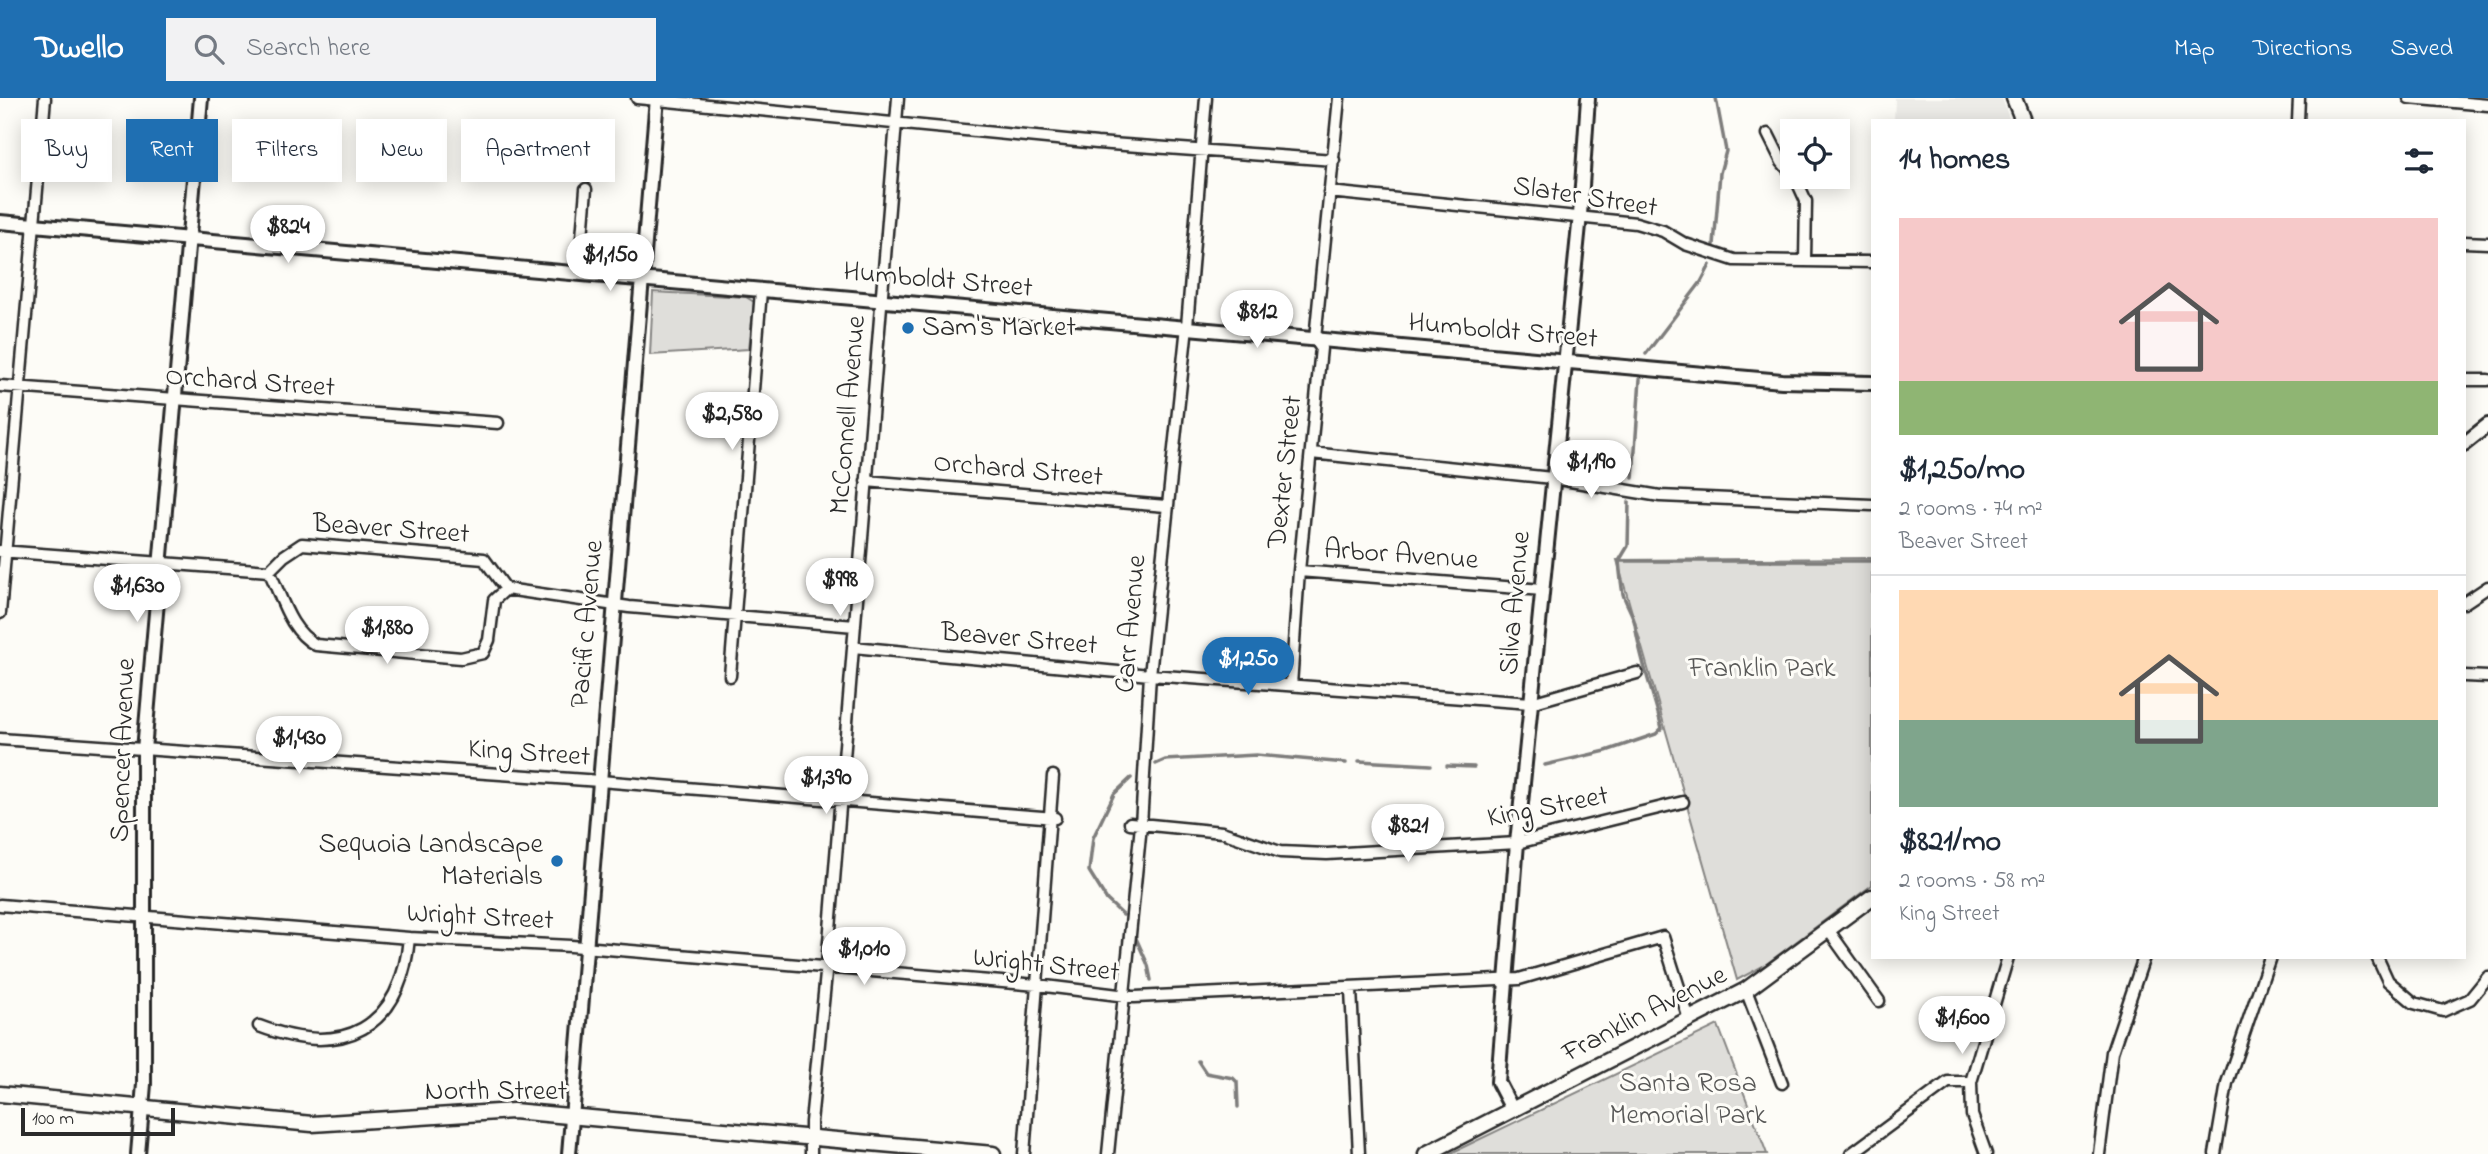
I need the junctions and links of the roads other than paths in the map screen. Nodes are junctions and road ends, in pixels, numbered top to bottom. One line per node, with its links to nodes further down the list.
1 (45, 98): 25 (street)
2 (201, 98): 26 (street, Spencer Avenue)
3 (637, 98): 11 (street)
4 (898, 98): 15 (street, McConnell Avenue)
5 (1206, 98): 17 (street, Carr Avenue)
6 (1339, 98): 19 (street, Dexter Street)
7 (1588, 98): 23 (street, Silva Avenue)
8 (2014, 98): 13 (main road)
9 (2299, 98): 14 (street)
10 (2409, 98): 12 (street)
11 (657, 99): 15 (street); 32 (street, Pacific Avenue)
12 (2488, 105)
13 (2022, 119)
14 (2298, 119)
15 (896, 124): 17 (street); 34 (street, McConnell Avenue)
16 (1768, 134): 18 (street)
17 (1201, 149): 19 (street); 35 (street, Carr Avenue)
18 (1780, 158)
19 (1334, 160): 22 (street, Dexter Street)
20 (1800, 189): 29 (street)
21 (586, 190): 31 (street)
22 (1329, 192): 23 (street, Slater Street); 36 (street, Dexter Street)
23 (1580, 215): 29 (street, Slater Street); 37 (street, Silva Avenue)
24 (0, 222): 25 (street, Humboldt Street)
25 (35, 226): 26 (street, Humboldt Street); 42 (street)
26 (187, 240): 31 (street, Humboldt Street); 43 (street, Spencer Avenue)
27 (2466, 242): 28 (street)
28 (2488, 243)
29 (1805, 260): 30 (street, Slater Street)
30 (1871, 262)
31 (579, 274): 32 (street, Humboldt Street)
32 (644, 279): 33 (street, Humboldt Street); 60 (street, Pacific Avenue)
33 (761, 291): 34 (street, Humboldt Street); 62 (street)
34 (881, 300): 35 (street, Humboldt Street); 49 (street, McConnell Avenue)
35 (1186, 326): 36 (street, Humboldt Street); 51 (street, Carr Avenue)
36 (1315, 339): 37 (street, Humboldt Street); 47 (street, Dexter Street)
37 (1564, 362): 40 (street, Humboldt Street); 48 (street, Silva Avenue)
38 (2466, 380): 39 (street)
39 (2488, 380)
40 (1871, 383)
41 (0, 386): 42 (street, Orchard Street)
42 (22, 388): 43 (street, Orchard Street); 52 (street)
43 (173, 400): 44 (street, Orchard Street); 53 (street, Spencer Avenue)
44 (498, 423)
45 (2488, 425): 46 (street)
46 (2466, 442)
47 (1311, 453): 48 (street); 55 (street, Dexter Street)
48 (1552, 478): 50 (street); 58 (street, Silva Avenue)
49 (866, 481): 51 (street, Orchard Street); 63 (street, McConnell Avenue)
50 (1871, 505)
51 (1166, 506): 66 (street, Carr Avenue)
52 (3, 552): 53 (street); 61 (street)
53 (158, 565): 54 (street); 73 (street, Spencer Avenue)
54 (269, 571): 57 (street, Beaver Street); 57 (street)
55 (1299, 571): 58 (street, Arbor Avenue); 70 (street, Dexter Street)
56 (2488, 587): 59 (street)
57 (506, 589): 60 (street)
58 (1543, 590): 71 (street, Silva Avenue)
59 (2466, 602)
60 (614, 605): 62 (street); 75 (street, Pacific Avenue)
61 (0, 613)
62 (734, 615): 63 (street); 67 (street)
63 (855, 626): 64 (street, McConnell Avenue)
64 (853, 647): 66 (street, Beaver Street); 76 (street, McConnell Avenue)
65 (1637, 673): 71 (street, Beaver Street)
66 (1150, 675): 70 (street, Beaver Street); 80 (street, Carr Avenue)
67 (730, 676)
68 (2466, 676): 69 (street)
69 (2488, 677)
70 (1292, 685): 71 (street, Beaver Street)
71 (1531, 703): 81 (street, Silva Avenue)
72 (0, 739): 73 (street, King Street)
73 (144, 750): 75 (street, King Street); 84 (street, Spencer Avenue)
74 (1053, 776): 78 (street)
75 (600, 781): 76 (street, King Street); 87 (street, Pacific Avenue)
76 (840, 802): 78 (street, King Street); 92 (street, McConnell Avenue)
77 (1683, 802): 81 (street, King Street)
78 (1052, 818): 95 (street)
79 (1130, 823): 80 (street, King Street)
80 (1141, 825): 81 (street, King Street); 98 (street, Carr Avenue)
81 (1517, 843): 94 (street, Silva Avenue)
82 (1871, 898): 85 (main road, Franklin Avenue)
83 (0, 905): 84 (street, Wright Street)
84 (146, 917): 86 (street, Wright Street); 105 (street, Spencer Avenue)
85 (1829, 931): 97 (main road, Franklin Avenue); 99 (street)
86 (409, 938): 87 (street, Wright Street); 101 (street)
87 (586, 948): 92 (street, Wright Street); 107 (street, Pacific Avenue)
88 (2007, 959): 103 (street)
89 (2143, 959): 120 (street)
90 (2269, 959): 121 (street)
91 (2378, 959): 93 (street)
92 (827, 969): 95 (street, Wright Street); 108 (street, McConnell Avenue)
93 (2488, 977)
94 (1507, 979): 96 (street, Wright Street); 100 (street, Wright Street); 106 (street, Silva Avenue)
95 (1037, 985): 98 (street, Wright Street); 114 (street)
96 (1351, 989): 98 (street, Wright Street); 116 (street)
97 (1746, 990): 100 (main road, Franklin Avenue); 102 (street)
98 (1124, 997): 115 (street, Carr Avenue)
99 (1879, 1001)
100 (1689, 1019): 106 (main road, Franklin Avenue)
101 (259, 1026)
102 (1782, 1083)
103 (1970, 1083): 118 (street); 119 (street)
104 (0, 1094): 105 (main road, North Street)
105 (142, 1107): 107 (main road, North Street); 110 (street, Spencer Avenue)
106 (1512, 1109): 117 (main road, Franklin Avenue)
107 (572, 1116): 108 (main road, North Street); 111 (street, Pacific Avenue)
108 (811, 1138): 109 (main road, North Street); 112 (street, McConnell Avenue)
109 (890, 1149): 113 (main road, North Street)
110 (138, 1154)
111 (569, 1154)
112 (811, 1154)
113 (993, 1154)
114 (1024, 1154)
115 (1108, 1154)
116 (1359, 1154)
117 (1426, 1154)
118 (1851, 1154)
119 (1986, 1154)
120 (2099, 1154)
121 (2215, 1154)

